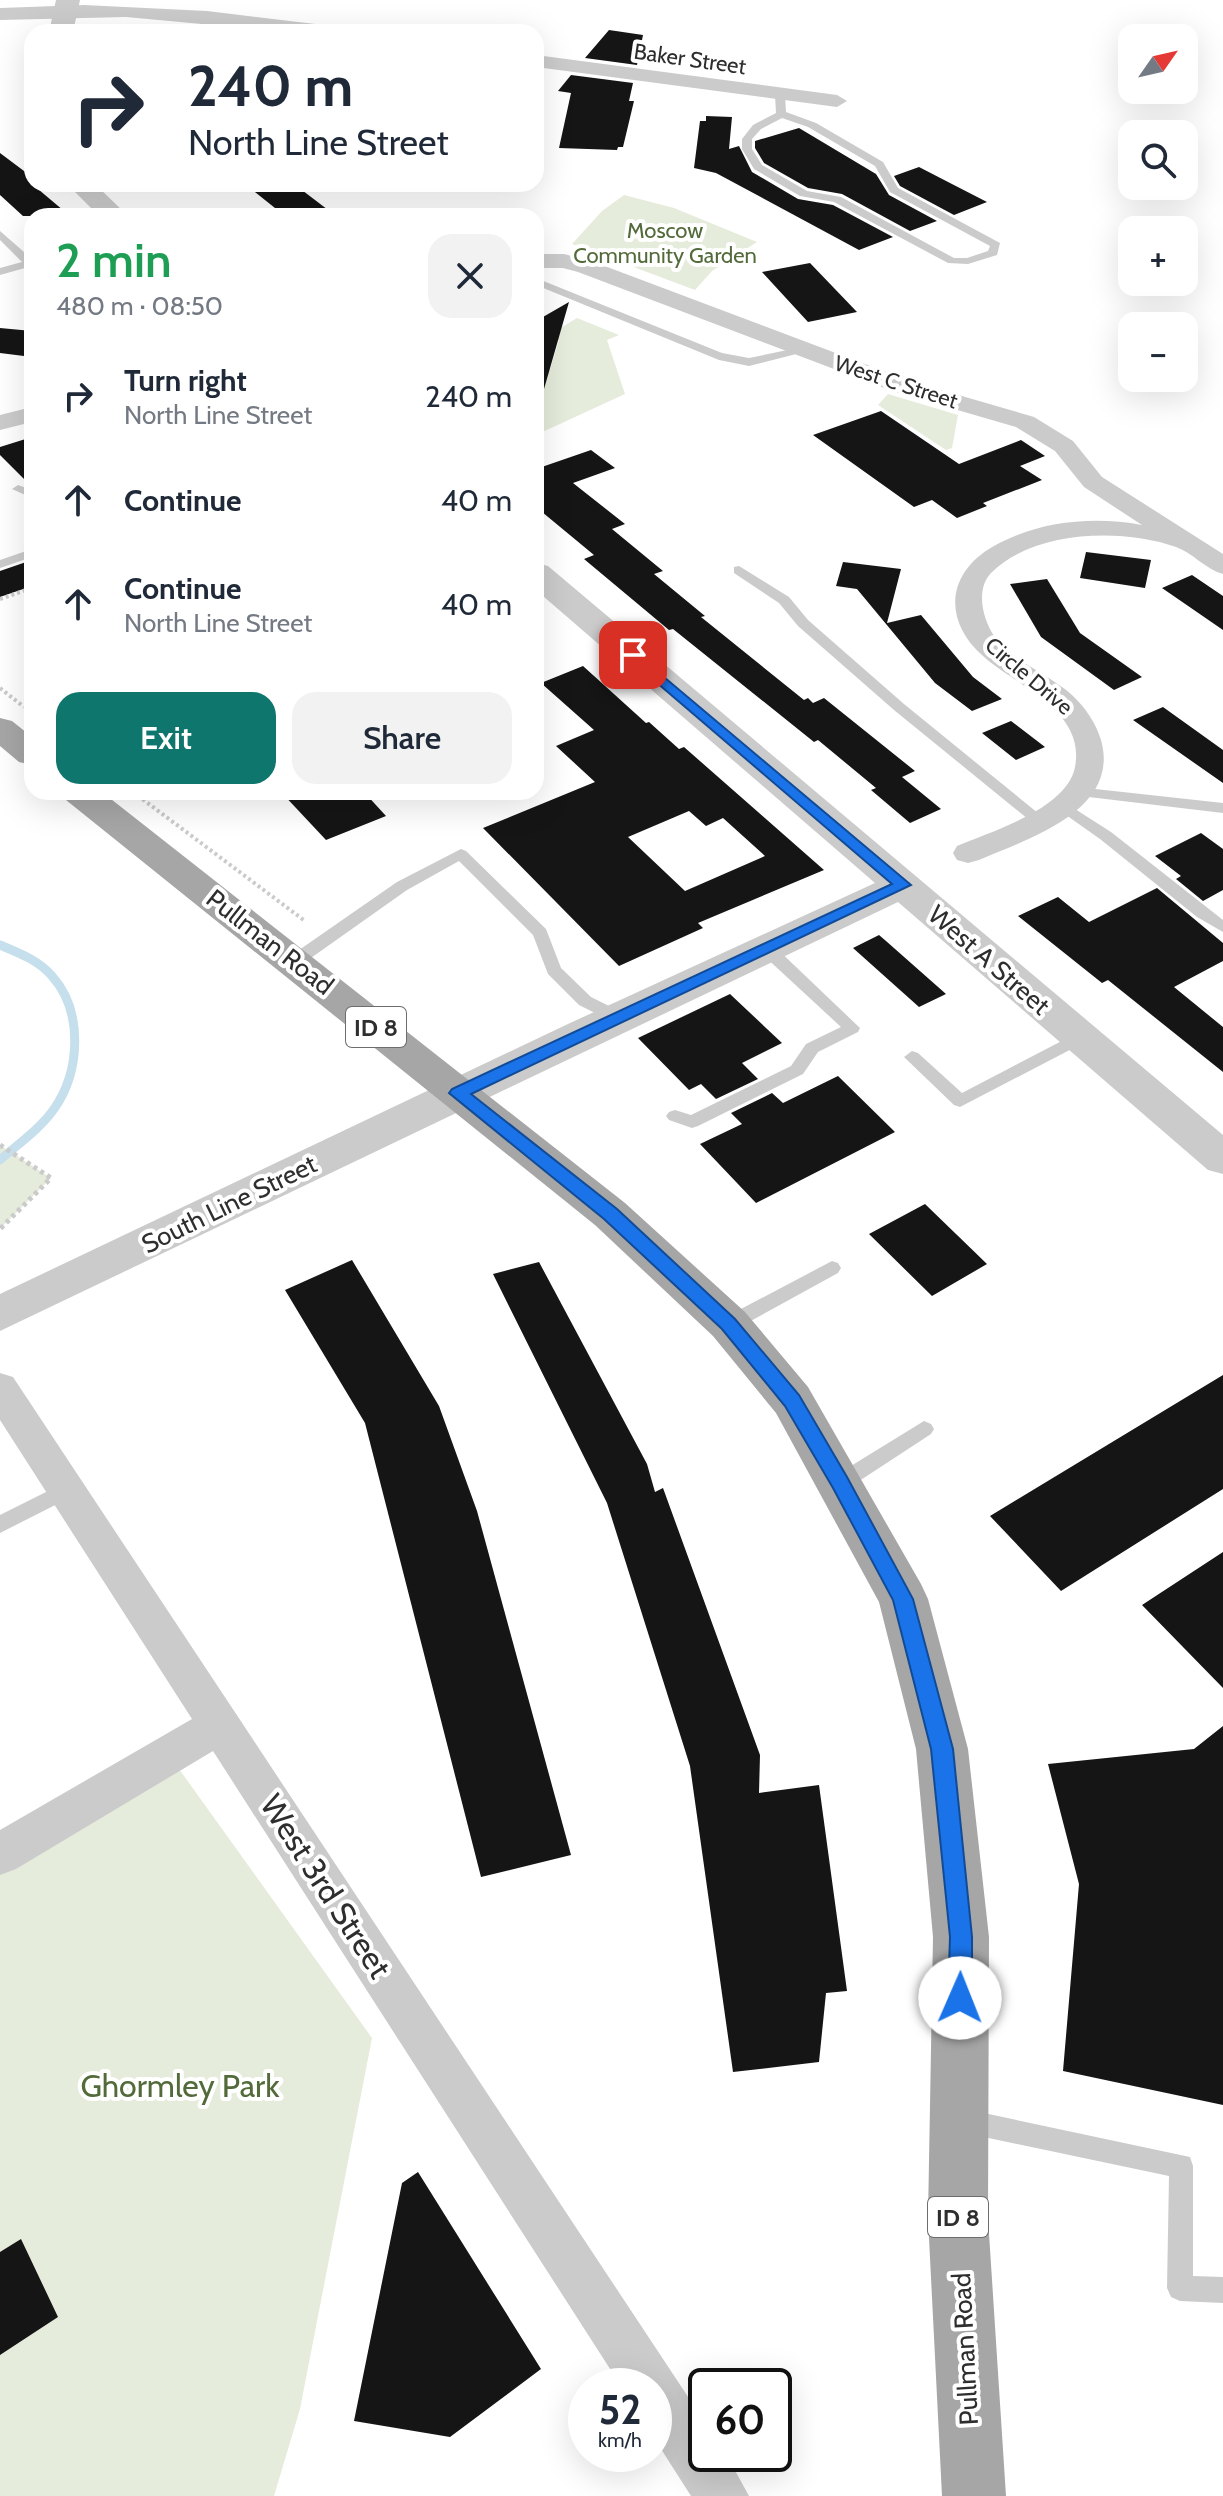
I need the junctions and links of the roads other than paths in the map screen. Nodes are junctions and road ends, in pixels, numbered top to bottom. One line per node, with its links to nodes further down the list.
1 (0, 14): 2 (street)
2 (65, 14): 3 (street)
3 (268, 24)
4 (544, 62): 6 (street, Baker Street)
5 (837, 101): 6 (street, Baker Street)
6 (780, 104): 6 (lane)
7 (89, 192): 8 (street)
8 (106, 208)
9 (0, 234): 10 (lane)
10 (24, 256)
11 (544, 261): 15 (street, West C Street)
12 (24, 265): 13 (lane)
13 (0, 272)
14 (544, 284): 15 (lane)
15 (802, 351): 18 (street, West C Street)
16 (24, 416): 17 (street)
17 (0, 423)
18 (1093, 482): 21 (street, Circle Drive); 22 (street, West C Street)
19 (18, 489): 20 (lane)
20 (24, 491)
21 (1057, 530): 22 (street, Circle Drive); 31 (street, Circle Drive)
22 (1190, 545): 25 (street, West C Street)
23 (24, 556): 24 (lane)
24 (0, 564)
25 (1223, 566)
26 (739, 570): 31 (lane)
27 (544, 580): 34 (street, West A Street)
28 (0, 729): 29 (main road)
29 (24, 748)
30 (89, 800): 37 (main road, Pullman Road / ID 8)
31 (1060, 807): 32 (lane); 33 (street); 35 (lane)
32 (1223, 808)
33 (968, 853)
34 (903, 885): 36 (street); 39 (street, West A Street)
35 (1223, 927)
36 (776, 945): 38 (street, South Line Street); 39 (street); 42 (lane)
37 (295, 961): 38 (lane); 41 (main road, Pullman Road / ID 8)
38 (617, 1017): 41 (street, South Line Street)
39 (1079, 1038): 40 (lane); 43 (street, West A Street)
40 (912, 1057)
41 (458, 1093): 45 (street, South Line Street); 46 (main road, Pullman Road / ID 8)
42 (675, 1116)
43 (1221, 1154)
44 (832, 1268): 46 (lane)
45 (0, 1314)
46 (729, 1324): 49 (main road, Pullman Road / ID 8)
47 (0, 1388): 50 (street, West 3rd Street)
48 (924, 1429): 49 (lane)
49 (840, 1483): 54 (main road, Pullman Road / ID 8)
50 (68, 1489): 51 (lane); 52 (street, West 3rd Street)
51 (0, 1525)
52 (220, 1725): 53 (street); 56 (street, West 3rd Street)
53 (0, 1854)
54 (958, 2119): 55 (lane); 59 (main road, Pullman Road / ID 8)
55 (1223, 2290)
56 (639, 2368)
57 (672, 2419): 58 (street)
58 (722, 2496)
59 (974, 2496)

